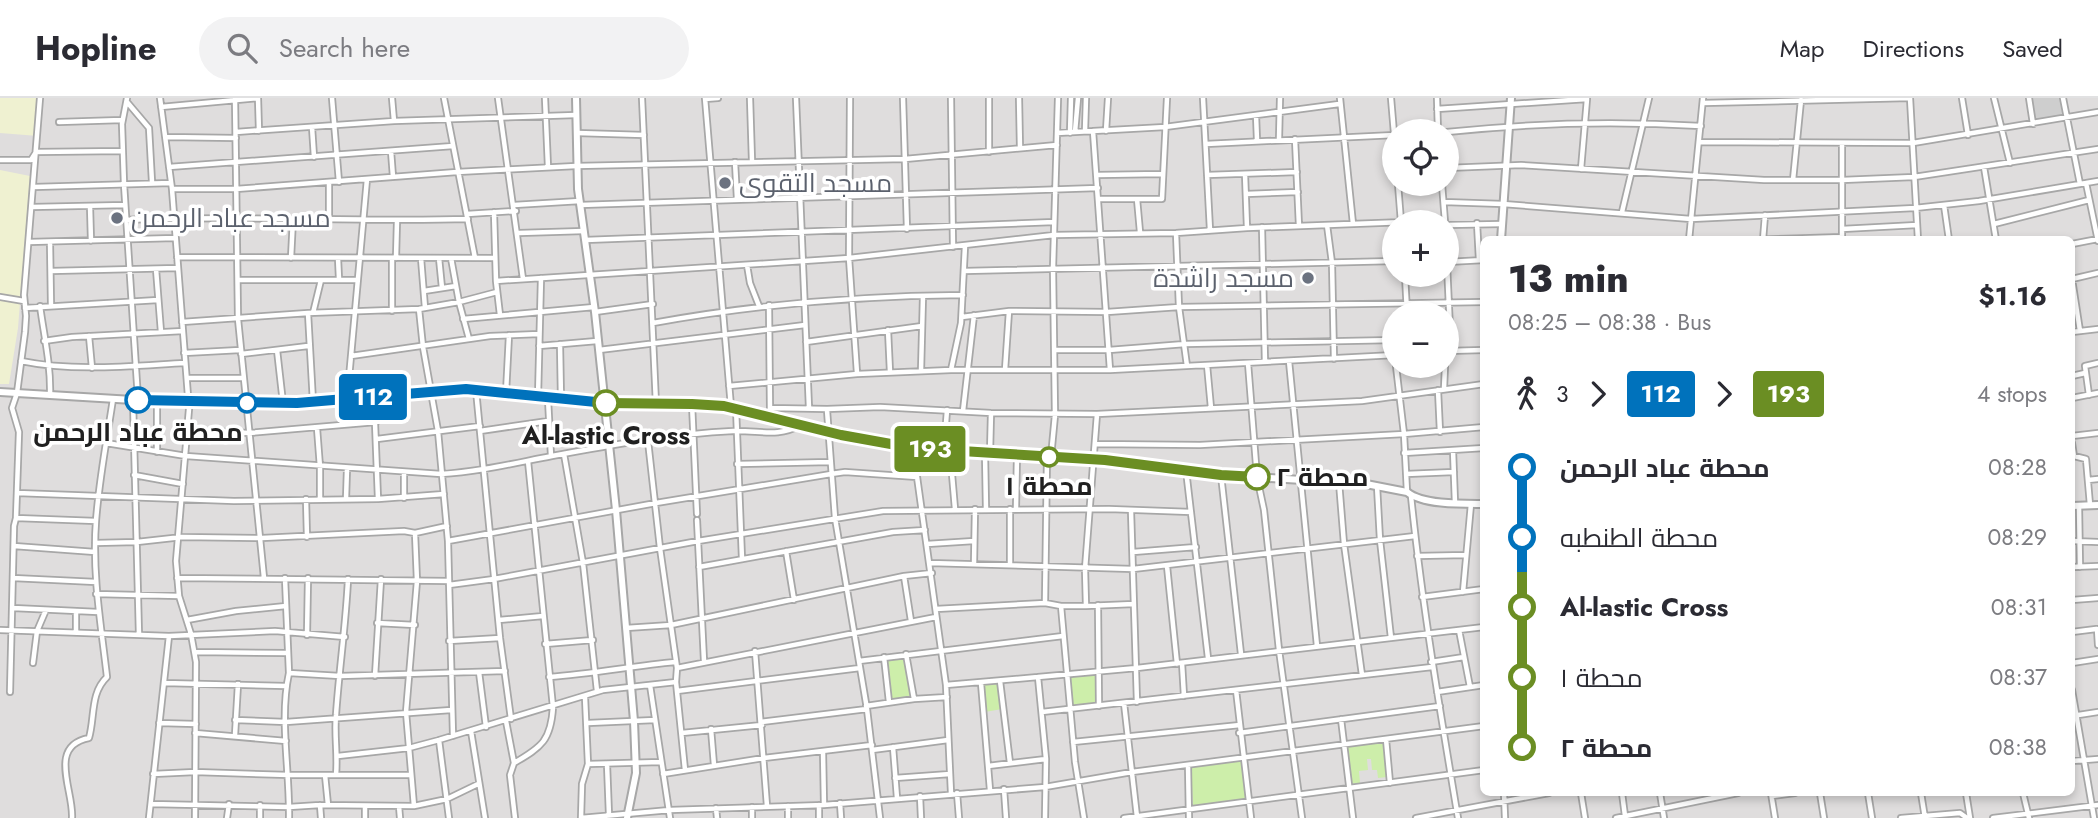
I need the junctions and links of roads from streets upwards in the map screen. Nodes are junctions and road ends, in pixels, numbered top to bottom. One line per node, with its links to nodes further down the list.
1 (40, 98): 100 (street)
2 (160, 98): 44 (street)
3 (258, 98): 36 (street); 72 (street)
4 (332, 98): 66 (street)
5 (393, 98): 60 (street)
6 (444, 98): 56 (street)
7 (498, 98): 54 (street)
8 (545, 98): 52 (street)
9 (576, 98): 51 (street)
10 (642, 98): 81 (street)
11 (718, 98): 37 (street)
12 (750, 98): 109 (street)
13 (796, 98): 113 (street)
14 (850, 98): 108 (street)
15 (903, 98): 106 (street)
16 (951, 98): 104 (street)
17 (989, 98): 101 (street)
18 (1019, 98): 96 (street)
19 (1058, 98): 53 (street)
20 (1071, 98): 49 (street)
21 (1078, 98): 48 (street)
22 (1086, 98): 73 (street)
23 (1108, 98): 75 (street)
24 (1167, 98): 70 (street)
25 (1203, 98): 62 (street)
26 (1280, 98): 46 (street)
27 (1391, 98): 57 (street)
28 (1437, 98): 45 (street)
29 (1481, 98): 43 (street)
30 (1649, 98): 63 (street)
31 (1962, 98): 83 (street)
32 (1994, 98): 71 (street)
33 (2029, 98): 65 (street)
34 (2063, 98): 55 (street)
35 (126, 99): 59 (street); 140 (street)
36 (235, 99): 44 (street); 80 (street)
37 (705, 99): 111 (street)
38 (1587, 99): 41 (street); 64 (street)
39 (1801, 99): 42 (street); 89 (street); 91 (street)
40 (1339, 101): 46 (street); 84 (street)
41 (1511, 101): 43 (street); 67 (street)
42 (1703, 101): 68 (street)
43 (1481, 105): 45 (street)
44 (161, 107): 85 (street)
45 (1437, 109): 58 (street)
46 (1280, 112): 50 (street); 86 (street)
47 (2098, 112): 55 (street)
48 (1077, 113): 49 (street); 77 (street)
49 (1070, 115): 53 (street); 77 (street)
50 (1256, 115): 62 (street); 88 (street)
51 (576, 116): 52 (street); 78 (street)
52 (545, 117): 54 (street); 119 (street)
53 (1058, 117): 79 (street)
54 (501, 118): 56 (street); 122 (street)
55 (2067, 118): 65 (street); 102 (street)
56 (448, 119): 60 (street); 95 (street)
57 (1393, 119)
58 (1437, 119)
59 (122, 120): 61 (street); 98 (street)
60 (394, 121): 66 (street)
61 (59, 122)
62 (1205, 122): 70 (street); 92 (street)
63 (1642, 122): 64 (street); 68 (street); 126 (street)
64 (1585, 124): 67 (street); 123 (street)
65 (2033, 124): 71 (street)
66 (335, 125): 69 (street); 103 (street)
67 (1509, 125): 76 (street); 116 (street)
68 (1701, 126): 90 (street)
69 (312, 127): 72 (street); 105 (street)
70 (1165, 127): 75 (street); 127 (street)
71 (2001, 128): 83 (street); 115 (street)
72 (259, 131): 80 (street)
73 (1085, 131): 74 (street); 77 (street)
74 (1093, 131): 75 (street); 129 (street)
75 (1106, 131)
76 (1459, 131)
77 (1072, 132): 79 (street)
78 (576, 133): 81 (street); 117 (street)
79 (1057, 133): 94 (street)
80 (236, 135): 85 (street); 110 (street)
81 (644, 135): 114 (street)
82 (1382, 135): 84 (street)
83 (1968, 135): 91 (street)
84 (1342, 136): 87 (street); 190 (street)
85 (166, 138): 118 (street)
86 (1279, 139): 87 (street); 88 (street)
87 (1295, 139): 125 (street)
88 (1257, 140): 92 (street)
89 (1797, 141): 90 (street); 93 (street); 135 (street)
90 (1699, 142): 132 (street)
91 (1913, 143): 93 (street); 133 (street)
92 (1206, 144): 130 (street)
93 (1842, 144): 136 (street)
94 (1056, 145): 96 (street); 148 (street)
95 (453, 146): 99 (street); 124 (street)
96 (1020, 149): 101 (street)
97 (2098, 149): 102 (street)
98 (123, 151): 100 (street); 142 (street)
99 (391, 151): 103 (street); 131 (street)
100 (36, 152): 107 (street); 144 (street)
101 (989, 152): 104 (street)
102 (2073, 152): 115 (street); 143 (street)
103 (337, 155): 105 (street); 137 (street)
104 (950, 156): 106 (street); 150 (street)
105 (314, 158): 110 (street)
106 (905, 159): 108 (street); 151 (street)
107 (0, 160)
108 (849, 160): 113 (street); 153 (street)
109 (752, 161): 112 (street); 113 (street)
110 (236, 162): 118 (street); 147 (street)
111 (710, 162): 112 (street); 114 (street); 159 (street)
112 (735, 162): 160 (street)
113 (797, 162): 155 (street)
114 (645, 163): 117 (street); 164 (street)
115 (2010, 163): 121 (street)
116 (1506, 165): 120 (street); 123 (street); 165 (street)
117 (576, 166): 119 (street); 163 (street)
118 (169, 167): 141 (street)
119 (548, 167): 122 (street)
120 (1459, 167)
121 (1984, 167): 133 (street); 158 (street)
122 (509, 169): 124 (street); 170 (street)
123 (1581, 169): 126 (street)
124 (457, 172): 131 (street); 177 (street)
125 (1297, 172): 128 (street); 149 (street)
126 (1631, 173): 132 (street); 174 (street)
127 (1162, 174): 129 (street); 157 (street)
128 (1245, 174): 130 (street); 152 (street)
129 (1097, 175): 145 (street)
130 (1207, 176): 201 (street)
131 (393, 177): 134 (street)
132 (1695, 177): 135 (street); 181 (street)
133 (1914, 177): 136 (street); 171 (street)
134 (367, 179): 137 (street); 184 (street)
135 (1793, 180): 136 (street)
136 (1842, 180): 175 (street)
137 (339, 181): 139 (street)
138 (2098, 181): 143 (street)
139 (329, 182): 147 (street); 183 (street)
140 (152, 183): 141 (street); 142 (street)
141 (171, 183): 146 (street)
142 (124, 184): 144 (street); 166 (street)
143 (2083, 184): 158 (street); 161 (street)
144 (33, 187): 169 (street)
145 (1098, 188): 148 (street); 156 (street)
146 (172, 189): 147 (street); 178 (street)
147 (236, 189): 179 (street)
148 (1055, 189): 150 (street); 186 (street)
149 (1298, 192): 152 (street); 195 (street)
150 (951, 193): 151 (street); 196 (street)
151 (906, 194): 153 (street); 199 (street)
152 (1246, 194): 198 (street)
153 (849, 196): 155 (street); 203 (street)
154 (1443, 196): 162 (street)
155 (799, 197): 160 (street); 204 (street)
156 (1099, 199): 157 (street); 208 (street)
157 (1137, 199): 205 (street)
158 (1990, 199): 167 (street); 192 (street)
159 (713, 200): 160 (street); 164 (street); 209 (street)
160 (737, 200)
161 (2089, 200): 192 (street); 223 (street)
162 (1444, 202): 165 (street); 172 (street)
163 (580, 203): 164 (street); 170 (street); 202 (street)
164 (647, 203): 219 (street)
165 (1503, 204): 174 (street); 191 (street)
166 (125, 205): 168 (street); 182 (street)
167 (1944, 205): 171 (street); 216 (street)
168 (90, 206): 169 (street); 221 (street)
169 (32, 207): 224 (street)
170 (515, 208): 173 (street); 206 (street)
171 (1916, 208): 175 (street); 194 (street)
172 (1445, 210)
173 (494, 212): 177 (street); 240 (street)
174 (1622, 212): 181 (street)
175 (1842, 213): 176 (street); 200 (street)
176 (1765, 215): 181 (street); 213 (street)
177 (467, 216): 185 (street); 239 (street)
178 (174, 218): 179 (street); 182 (street); 218 (street)
179 (237, 218): 180 (street); 231 (street)
180 (293, 219): 183 (street); 232 (street)
181 (1691, 219): 212 (street)
182 (126, 220): 220 (street)
183 (329, 220): 184 (street)
184 (363, 220): 185 (street); 234 (street)
185 (397, 221): 235 (street)
186 (1054, 222): 196 (street); 210 (street)
187 (1382, 223): 190 (street)
188 (1459, 223): 189 (street)
189 (1477, 223): 191 (street); 229 (street)
190 (1353, 224): 193 (street)
191 (1502, 224): 211 (street)
192 (1994, 224): 217 (street)
193 (1327, 225): 195 (street); 247 (street)
194 (1917, 225): 200 (street); 215 (street)
195 (1300, 226): 197 (street)
196 (952, 227): 199 (street); 228 (street)
197 (1262, 227): 198 (street); 246 (street)
198 (1247, 228): 201 (street)
199 (907, 229): 203 (street)
200 (1842, 229): 214 (street)
201 (1210, 230): 207 (street)
202 (584, 231): 206 (street); 222 (street)
203 (848, 231): 204 (street); 241 (street)
204 (800, 232): 209 (street); 244 (street)
205 (1140, 232): 207 (street); 208 (street)
206 (519, 233): 264 (street)
207 (1176, 233): 249 (street)
208 (1101, 234): 210 (street); 253 (street)
209 (715, 235): 219 (street); 250 (street)
210 (1054, 235): 227 (street); 252 (street)
211 (1501, 236)
212 (1689, 236)
213 (1763, 236)
214 (1842, 236)
215 (1918, 236)
216 (1948, 236)
217 (1996, 236)
218 (176, 238): 220 (street); 230 (street)
219 (648, 238): 222 (street); 258 (street)
220 (127, 239): 221 (street); 255 (street)
221 (91, 240): 225 (street)
222 (585, 240): 260 (street)
223 (2098, 240): 226 (street)
224 (29, 242): 225 (street); 278 (street)
225 (50, 242): 256 (street)
226 (2075, 244)
227 (965, 246): 228 (street); 257 (street)
228 (953, 247): 241 (street)
229 (1480, 251)
230 (177, 257): 231 (street); 251 (street)
231 (238, 258): 232 (street); 265 (street)
232 (292, 258): 233 (street)
233 (338, 258): 234 (street); 263 (street)
234 (359, 258): 235 (street); 267 (street)
235 (394, 258): 236 (street); 298 (street)
236 (421, 258): 237 (street); 271 (street)
237 (439, 258): 238 (street); 270 (street)
238 (451, 258): 239 (street); 269 (street)
239 (475, 258): 240 (street)
240 (495, 258): 268 (street)
241 (849, 258): 244 (street); 276 (street)
242 (1480, 260): 245 (street)
243 (1382, 261): 247 (street)
244 (802, 262): 248 (street); 281 (street)
245 (1459, 262)
246 (1263, 263): 247 (street); 249 (street); 292 (street)
247 (1332, 263): 288 (street)
248 (747, 265): 250 (street); 290 (street)
249 (1176, 265): 253 (street); 291 (street)
250 (718, 267): 258 (street); 296 (street)
251 (178, 268): 254 (street); 310 (street)
252 (1052, 268): 253 (street); 257 (street); 297 (street)
253 (1104, 268): 301 (street)
254 (156, 269): 255 (street); 277 (street)
255 (129, 270): 256 (street); 279 (street)
256 (51, 271): 286 (street)
257 (964, 271): 273 (street)
258 (651, 272): 260 (street); 284 (street)
259 (2098, 273): 262 (street)
260 (590, 274): 261 (street); 295 (street)
261 (541, 278): 264 (street); 299 (street)
262 (2075, 278)
263 (339, 279): 266 (street); 267 (street)
264 (523, 279): 268 (street)
265 (238, 280): 266 (street); 308 (street)
266 (321, 280): 302 (street)
267 (357, 280): 303 (street)
268 (496, 281): 272 (street)
269 (456, 286): 270 (street); 280 (street)
270 (442, 288): 271 (street)
271 (424, 291): 294 (street)
272 (497, 292): 280 (street); 305 (street)
273 (962, 295): 274 (street); 307 (street)
274 (923, 296): 276 (street); 313 (street)
275 (0, 298): 278 (street)
276 (850, 299): 281 (street); 325 (street)
277 (158, 300): 279 (street); 319 (street)
278 (24, 301): 293 (street)
279 (131, 301): 286 (street); 321 (street)
280 (459, 302): 294 (street); 309 (street)
281 (803, 302): 287 (street); 312 (street)
282 (1459, 302): 283 (street)
283 (1480, 302)
284 (653, 304): 295 (street); 311 (street)
285 (1382, 304): 288 (street)
286 (51, 305): 289 (street)
287 (769, 305): 290 (street); 314 (street)
288 (1332, 305): 292 (street); 331 (street)
289 (40, 306): 293 (street); 329 (street)
290 (759, 306): 296 (street)
291 (1179, 307): 292 (street); 301 (street); 336 (street)
292 (1265, 307): 333 (street)
293 (25, 308): 351 (street)
294 (422, 308): 298 (street); 339 (street)
295 (594, 309): 299 (street); 330 (street)
296 (722, 310): 311 (street); 323 (street)
297 (1052, 310): 300 (street); 301 (street); 342 (street)
298 (392, 311): 303 (street)
299 (540, 311): 305 (street); 322 (street)
300 (1009, 311): 304 (street); 364 (street)
301 (1107, 312): 343 (street)
302 (310, 313): 303 (street); 308 (street); 337 (street)
303 (354, 313): 348 (street)
304 (974, 314): 307 (street); 366 (street)
305 (500, 315): 309 (street)
306 (2075, 315): 318 (street)
307 (962, 317): 363 (street)
308 (238, 319): 310 (street); 346 (street)
309 (463, 319): 327 (street)
310 (182, 322): 317 (street)
311 (653, 323): 334 (street)
312 (805, 325): 314 (street); 332 (street)
313 (922, 326): 316 (street); 365 (street)
314 (769, 328): 323 (street); 377 (street)
315 (2098, 329): 318 (street)
316 (888, 330): 325 (street); 368 (street)
317 (183, 331): 319 (street); 347 (street)
318 (2080, 331): 320 (street)
319 (161, 332): 321 (street)
320 (2075, 332)
321 (133, 334): 326 (street); 357 (street)
322 (539, 334): 324 (street); 338 (street)
323 (725, 334): 334 (street); 379 (street)
324 (509, 335): 327 (street); 385 (street)
325 (853, 335): 332 (street); 370 (street)
326 (89, 336): 329 (street); 361 (street)
327 (469, 339): 339 (street)
328 (1382, 340): 331 (street)
329 (44, 341): 359 (street)
330 (597, 341): 335 (street); 341 (street)
331 (1333, 341): 333 (street); 350 (street)
332 (806, 342): 376 (street)
333 (1264, 342): 336 (street); 352 (street)
334 (654, 343): 341 (street); 404 (street)
335 (560, 344): 338 (street); 398 (street)
336 (1185, 344): 343 (street); 360 (street)
337 (308, 346): 340 (street); 400 (street)
338 (539, 346): 390 (street)
339 (423, 347): 348 (street); 382 (street)
340 (277, 350): 346 (street); 402 (street)
341 (598, 350): 403 (street)
342 (1055, 350): 343 (street); 367 (street)
343 (1109, 350): 362 (street)
344 (1480, 350): 345 (street)
345 (1459, 351)
346 (241, 352): 347 (street); 375 (street)
347 (184, 353): 354 (street)
348 (351, 356): 397 (street)
349 (1382, 356): 350 (street)
350 (1334, 359): 353 (street)
351 (21, 361): 359 (street); 384 (street)
352 (1265, 362): 353 (street); 355 (street)
353 (1289, 362): 406 (street)
354 (186, 363): 357 (street); 372 (street)
355 (1248, 363): 358 (street); 407 (street)
356 (2098, 363): 369 (street)
357 (135, 365): 361 (street); 395 (street)
358 (1207, 365): 360 (street); 411 (street)
359 (47, 366): 361 (street); 387 (street)
360 (1187, 366): 362 (street)
361 (92, 368)
362 (1110, 369): 367 (street)
363 (951, 370): 365 (street); 366 (street)
364 (1005, 370): 366 (street); 367 (street)
365 (920, 371): 368 (street)
366 (968, 371): 414 (street)
367 (1055, 371): 417 (street)
368 (890, 372): 370 (street)
369 (2085, 373): 371 (street); 388 (street)
370 (857, 374): 376 (street)
371 (2075, 375)
372 (187, 378): 375 (street); 399 (street)
373 (1397, 378): 391 (street)
374 (1443, 378): 381 (street)
375 (243, 379): 401 (street)
376 (807, 379): 377 (street); 410 (street)
377 (770, 382): 379 (street); 409 (street)
378 (1480, 385): 381 (street)
379 (729, 386): 408 (street)
380 (475, 389): 382 (street); 385 (street); 424 (street)
381 (1441, 390): 391 (street); 429 (street)
382 (432, 391): 389 (street); 426 (street)
383 (0, 392): 384 (street)
384 (17, 393): 387 (street); 482 (street)
385 (506, 393): 390 (street)
386 (2098, 393): 388 (street)
387 (50, 395): 394 (street)
388 (2089, 395): 392 (street)
389 (374, 397): 397 (street); 420 (street)
390 (538, 397): 393 (street)
391 (1398, 397): 406 (street); 432 (street)
392 (2075, 397)
393 (548, 398): 398 (street); 419 (street)
394 (113, 399): 395 (street); 439 (street)
395 (136, 400): 396 (street); 444 (street)
396 (157, 400): 399 (street); 447 (street)
397 (347, 400): 400 (street)
398 (561, 400): 403 (street)
399 (189, 401): 401 (street); 425 (street)
400 (313, 402): 402 (street)
401 (246, 403): 402 (street); 430 (street)
402 (283, 403)
403 (604, 403): 404 (street); 441 (street)
404 (656, 404): 405 (street)
405 (692, 404): 408 (street); 433 (street)
406 (1292, 405): 407 (street); 436 (street)
407 (1252, 406): 411 (street); 438 (street)
408 (734, 408): 418 (street); 427 (street)
409 (770, 408): 410 (street); 418 (street)
410 (809, 408): 412 (street)
411 (1212, 408): 416 (street)
412 (827, 409): 413 (street); 428 (street)
413 (947, 410): 414 (street); 445 (street)
414 (963, 411): 415 (street)
415 (990, 413): 417 (street); 448 (street)
416 (1097, 414): 417 (street); 440 (street)
417 (1055, 415): 455 (street)
418 (771, 416): 421 (street)
419 (548, 421): 424 (street); 453 (street)
420 (376, 422): 423 (street); 435 (street)
421 (801, 425): 427 (street); 428 (street)
422 (1480, 427): 429 (street)
423 (317, 428): 430 (street); 461 (street)
424 (480, 429): 426 (street); 463 (street)
425 (189, 430): 430 (street); 452 (street)
426 (439, 431): 435 (street); 468 (street)
427 (736, 431): 433 (street); 460 (street)
428 (829, 432): 442 (street); 459 (street)
429 (1440, 432): 432 (street)
430 (249, 433): 458 (street)
431 (2098, 433): 434 (street)
432 (1404, 434): 436 (street); 449 (street)
433 (693, 435): 437 (street); 485 (street)
434 (2075, 436)
435 (377, 439): 465 (street)
436 (1297, 439): 438 (street); 476 (street)
437 (649, 441): 441 (street); 495 (street)
438 (1254, 441): 440 (street); 474 (street)
439 (106, 443): 444 (street); 486 (street)
440 (1095, 444): 456 (street)
441 (608, 447): 450 (street); 508 (street)
442 (913, 448): 445 (street); 473 (street)
443 (1480, 448): 446 (street)
444 (133, 449): 447 (street); 471 (street)
445 (947, 450): 448 (street); 502 (street)
446 (1453, 450): 449 (street); 467 (street)
447 (157, 452): 452 (street)
448 (987, 453): 451 (street); 504 (street)
449 (1404, 453): 470 (street)
450 (564, 454): 453 (street); 512 (street)
451 (1017, 455): 455 (street); 505 (street)
452 (186, 456): 458 (street); 479 (street)
453 (551, 456): 457 (street)
454 (2075, 456): 477 (street)
455 (1049, 457): 456 (street); 506 (street)
456 (1091, 459): 464 (street); 507 (street)
457 (528, 461): 463 (street); 516 (street)
458 (251, 462): 461 (street); 494 (street)
459 (830, 463): 460 (street); 469 (street)
460 (737, 464): 481 (street)
461 (320, 467): 462 (street); 491 (street)
462 (347, 469): 465 (street); 492 (street)
463 (482, 470): 468 (street); 520 (street)
464 (1186, 470): 472 (street); 511 (street)
465 (377, 471): 466 (street); 493 (street)
466 (404, 472): 468 (street); 488 (street)
467 (1454, 472): 470 (street); 496 (street)
468 (441, 474): 483 (street)
469 (831, 474): 473 (street); 481 (street); 514 (street)
470 (1406, 474): 484 (street)
471 (134, 475): 479 (street); 487 (street)
472 (1221, 475): 474 (street); 549 (street)
473 (917, 477): 510 (street)
474 (1257, 477): 476 (street); 546 (street)
475 (2098, 479): 477 (street)
476 (1301, 480): 478 (street); 541 (street)
477 (2088, 480): 499 (street)
478 (1339, 482): 480 (street); 537 (street)
479 (183, 484): 489 (street)
480 (1377, 486): 484 (street); 526 (street)
481 (739, 489): 485 (street); 521 (street)
482 (17, 493): 486 (street); 513 (street)
483 (444, 494): 488 (street); 517 (street)
484 (1409, 494): 496 (street); 522 (street)
485 (697, 496): 495 (street); 528 (street)
486 (99, 497): 487 (street); 515 (street)
487 (135, 497): 489 (street); 532 (street)
488 (404, 498): 493 (street)
489 (181, 499): 494 (street); 523 (street)
490 (306, 499): 491 (street); 494 (street); 524 (street)
491 (320, 499): 492 (street)
492 (346, 499): 493 (street)
493 (378, 499)
494 (256, 500): 525 (street)
495 (656, 503): 508 (street); 540 (street)
496 (1455, 503): 497 (street)
497 (1471, 504): 498 (street); 547 (street)
498 (1480, 504)
499 (2090, 505): 500 (street); 501 (street)
500 (2098, 505)
501 (2075, 506): 531 (street)
502 (955, 509): 503 (street); 510 (street)
503 (975, 509): 504 (street); 529 (street)
504 (986, 509): 505 (street)
505 (1013, 509): 506 (street); 555 (street)
506 (1048, 509): 507 (street); 559 (street)
507 (1088, 509): 509 (street); 562 (street)
508 (616, 510): 512 (street); 545 (street)
509 (1131, 510): 511 (street); 544 (street)
510 (922, 511): 514 (street); 518 (street)
511 (1191, 512): 539 (street)
512 (575, 517): 516 (street); 552 (street)
513 (16, 518): 515 (street); 538 (street)
514 (835, 519): 521 (street); 533 (street)
515 (96, 521): 535 (street)
516 (535, 525): 520 (street); 564 (street)
517 (447, 526): 519 (street); 527 (street)
518 (925, 530): 533 (street); 536 (street)
519 (415, 533): 524 (street); 575 (street)
520 (490, 533): 527 (street); 574 (street)
521 (741, 533): 528 (street); 550 (street)
522 (1415, 536): 526 (street); 548 (street)
523 (178, 537): 525 (street); 532 (street); 568 (street)
524 (307, 537): 525 (street)
525 (262, 538): 569 (street)
526 (1380, 540): 537 (street); 628 (street)
527 (448, 541): 577 (street)
528 (698, 541): 540 (street); 558 (street)
529 (974, 541): 536 (street); 554 (street)
530 (2075, 541): 531 (street)
531 (2080, 541): 534 (street); 560 (street)
532 (137, 542): 535 (street); 582 (street)
533 (839, 542): 542 (street); 578 (street)
534 (2098, 542)
535 (95, 543): 543 (street)
536 (927, 544): 553 (street)
537 (1344, 544): 541 (street); 631 (street)
538 (14, 546): 543 (street); 567 (street)
539 (1196, 547): 544 (street); 551 (street)
540 (660, 548): 545 (street); 607 (street)
541 (1306, 548): 546 (street); 634 (street)
542 (786, 551): 550 (street); 586 (street)
543 (95, 552): 576 (street)
544 (1133, 552): 563 (street)
545 (620, 554): 552 (street); 609 (street)
546 (1269, 555): 549 (street); 636 (street)
547 (1466, 555): 548 (street); 580 (street)
548 (1417, 556): 584 (street)
549 (1231, 558): 551 (street); 641 (street)
550 (742, 559): 558 (street)
551 (1198, 562): 556 (street); 644 (street)
552 (583, 563): 564 (street); 629 (street)
553 (930, 563): 554 (street); 565 (street)
554 (974, 564): 555 (street)
555 (1010, 565): 559 (street)
556 (1167, 566): 563 (street); 649 (street)
557 (2098, 566): 560 (street)
558 (699, 567): 600 (street)
559 (1047, 567): 562 (street); 588 (street)
560 (2080, 567): 561 (street)
561 (2075, 568)
562 (1085, 569): 563 (street); 592 (street)
563 (1133, 569): 589 (street)
564 (540, 570): 574 (street); 599 (street)
565 (932, 573): 566 (street); 595 (street)
566 (904, 576): 578 (street); 604 (street)
567 (13, 578): 576 (street); 594 (street)
568 (177, 578): 569 (street); 583 (street)
569 (264, 578): 570 (street)
570 (285, 578): 571 (street); 593 (street)
571 (308, 578): 572 (street); 623 (street)
572 (348, 579): 573 (street); 626 (street)
573 (381, 579): 575 (street); 605 (street)
574 (494, 579): 577 (street); 603 (street)
575 (417, 581): 577 (street); 606 (street)
576 (96, 582): 581 (street)
577 (449, 583): 630 (street)
578 (847, 589): 586 (street); 617 (street)
579 (1480, 590): 580 (street)
580 (1463, 592): 584 (street)
581 (96, 594): 582 (street); 598 (street)
582 (139, 595): 583 (street); 622 (street)
583 (180, 596): 602 (street)
584 (1422, 597): 621 (street)
585 (2098, 598): 587 (street)
586 (794, 600): 600 (street)
587 (2075, 600)
588 (1045, 603): 591 (street); 595 (street)
589 (1134, 604): 590 (street); 655 (street)
590 (1098, 605): 592 (street); 658 (street)
591 (1061, 606): 592 (street); 625 (street)
592 (1086, 606)
593 (286, 607): 602 (street); 616 (street)
594 (13, 608): 596 (street); 613 (street)
595 (936, 609): 601 (street)
596 (46, 610): 597 (street); 614 (street)
597 (76, 611): 598 (street); 615 (street)
598 (98, 612): 619 (street)
599 (543, 616): 603 (street); 632 (street)
600 (701, 617): 607 (street); 646 (street)
601 (936, 617): 604 (street); 635 (street)
602 (187, 620): 620 (street)
603 (499, 620): 627 (street)
604 (911, 621): 617 (street)
605 (377, 623): 606 (street); 666 (street)
606 (415, 625): 663 (street)
607 (671, 625): 609 (street); 652 (street)
608 (1480, 627): 611 (street)
609 (625, 628): 653 (street)
610 (0, 629): 613 (street)
611 (1459, 629): 621 (street); 643 (street)
612 (2097, 629): 618 (street); 633 (street)
613 (12, 630): 614 (street); 686 (street)
614 (37, 631): 615 (street); 648 (street)
615 (76, 632): 619 (street)
616 (287, 632): 620 (street); 623 (street); 639 (street)
617 (854, 632): 637 (street); 647 (street)
618 (2075, 632)
619 (100, 634): 622 (street); 824 (street)
620 (191, 634): 624 (street); 638 (street)
621 (1427, 634): 628 (street); 651 (street)
622 (139, 635): 624 (street)
623 (307, 635): 626 (street)
624 (169, 636): 672 (street)
625 (1063, 636): 635 (street); 662 (street)
626 (345, 637): 665 (street)
627 (500, 638): 630 (street); 656 (street)
628 (1391, 638): 631 (street)
629 (593, 640): 632 (street); 661 (street)
630 (449, 641): 660 (street)
631 (1358, 641): 634 (street); 664 (street)
632 (545, 644): 667 (street)
633 (2098, 645)
634 (1317, 646): 636 (street)
635 (942, 650): 640 (street); 679 (street)
636 (1279, 650): 641 (street); 676 (street)
637 (755, 651): 646 (street); 671 (street)
638 (195, 652): 639 (street); 673 (street)
639 (287, 653): 659 (street)
640 (906, 654): 642 (street); 691 (street)
641 (1241, 654): 644 (street)
642 (884, 657): 647 (street); 692 (street)
643 (1464, 657): 651 (street); 682 (street)
644 (1208, 658): 649 (street)
645 (2098, 659): 650 (street)
646 (704, 661): 652 (street)
647 (858, 661): 654 (street)
648 (33, 663)
649 (1180, 663): 655 (street); 688 (street)
650 (2075, 663)
651 (1432, 664): 664 (street); 687 (street)
652 (676, 665): 653 (street); 670 (street)
653 (629, 667): 661 (street); 681 (street)
654 (860, 668): 671 (street); 698 (street)
655 (1137, 668): 658 (street); 693 (street)
656 (505, 671): 657 (street); 708 (street)
657 (479, 672): 660 (street); 719 (street)
658 (1099, 672): 662 (street); 695 (street)
659 (289, 673): 665 (street); 677 (street)
660 (451, 674): 663 (street); 699 (street)
661 (595, 674): 667 (street); 684 (street)
662 (1066, 674): 668 (street); 700 (street)
663 (411, 675): 666 (street); 701 (street)
664 (1362, 675): 676 (street)
665 (340, 676): 666 (street); 705 (street)
666 (374, 676)
667 (549, 677): 697 (street)
668 (1038, 677): 669 (street); 702 (street)
669 (1000, 681): 674 (street); 751 (street)
670 (676, 682): 678 (street); 685 (street)
671 (758, 682): 685 (street); 715 (street)
672 (164, 683): 673 (street); 713 (street)
673 (196, 683): 675 (street); 716 (street)
674 (981, 683): 679 (street); 756 (street)
675 (238, 684): 677 (street); 707 (street)
676 (1283, 684): 683 (street); 718 (street)
677 (286, 685): 712 (street)
678 (650, 685): 681 (street); 709 (street)
679 (946, 685): 690 (street)
680 (1480, 686): 682 (street)
681 (631, 687): 684 (street); 711 (street)
682 (1469, 687): 687 (street)
683 (1236, 690): 688 (street); 717 (street)
684 (597, 691): 689 (street)
685 (677, 691): 725 (street)
686 (10, 692)
687 (1437, 692): 696 (street)
688 (1184, 696): 693 (street)
689 (585, 697): 697 (street); 714 (street)
690 (947, 698): 691 (street); 732 (street)
691 (914, 699): 692 (street)
692 (889, 702): 698 (street)
693 (1137, 702): 694 (street)
694 (1124, 703): 695 (street); 728 (street)
695 (1099, 706): 700 (street)
696 (1440, 706): 706 (street); 723 (street)
697 (552, 707): 708 (street); 748 (street)
698 (867, 707): 715 (street); 738 (street)
699 (451, 710): 701 (street); 729 (street)
700 (1070, 710): 702 (street); 734 (street)
701 (406, 712): 705 (street); 737 (street)
702 (1042, 712): 745 (street)
703 (2098, 712): 704 (street)
704 (2075, 716)
705 (335, 719): 712 (street); 741 (street)
706 (1341, 719): 718 (street); 735 (street)
707 (235, 720): 712 (street); 727 (street)
708 (509, 720): 719 (street); 748 (street)
709 (655, 720): 711 (street); 750 (street)
710 (2075, 720): 746 (street)
711 (634, 721): 714 (street); 749 (street)
712 (286, 722): 733 (street)
713 (159, 723): 716 (street); 761 (street)
714 (588, 723): 752 (street)
715 (762, 723): 721 (street); 742 (street)
716 (195, 724): 724 (street)
717 (1240, 724): 726 (street); 728 (street)
718 (1289, 726): 726 (street); 740 (street)
719 (486, 727): 722 (street)
720 (1480, 727): 723 (street)
721 (711, 729): 725 (street); 754 (street)
722 (471, 731): 729 (street); 772 (street)
723 (1445, 731): 730 (street); 768 (street)
724 (195, 733): 727 (street); 759 (street)
725 (681, 733): 757 (street)
726 (1240, 733): 743 (street)
727 (235, 735): 733 (street)
728 (1128, 735): 734 (street); 760 (street)
729 (453, 736): 731 (street)
730 (1385, 739): 735 (street); 771 (street)
731 (439, 740): 737 (street); 793 (street)
732 (948, 740): 736 (street); 763 (street)
733 (286, 741): 764 (street)
734 (1073, 742): 770 (street)
735 (1344, 744): 740 (street); 774 (street)
736 (892, 747): 738 (street); 769 (street)
737 (409, 748): 741 (street); 767 (street)
738 (872, 748): 739 (street); 794 (street)
739 (823, 751): 742 (street); 804 (street)
740 (1294, 751): 743 (street); 778 (street)
741 (338, 756): 766 (street)
742 (764, 758): 754 (street); 808 (street)
743 (1243, 758): 755 (street); 795 (street)
744 (2098, 759): 746 (street)
745 (1046, 760): 751 (street); 773 (street)
746 (2084, 760): 747 (street); 805 (street)
747 (2075, 761)
748 (514, 762): 836 (street)
749 (637, 762): 750 (street); 753 (street); 820 (street)
750 (661, 762): 762 (street)
751 (1010, 763): 756 (street)
752 (588, 764): 753 (street); 819 (street)
753 (607, 764): 819 (street)
754 (714, 765): 757 (street)
755 (1188, 765): 760 (street); 814 (street)
756 (988, 766): 776 (street)
757 (685, 770): 762 (street)
758 (1480, 771): 768 (street)
759 (195, 772): 761 (street); 764 (street); 799 (street)
760 (1132, 772): 770 (street); 823 (street)
761 (153, 774): 798 (street)
762 (663, 774): 816 (street)
763 (950, 774): 769 (street); 777 (street)
764 (289, 775): 765 (street); 810 (street)
765 (325, 775): 766 (street); 803 (street)
766 (336, 775): 767 (street)
767 (411, 775): 807 (street)
768 (1451, 775): 771 (street); 817 (street)
769 (895, 778): 792 (street)
770 (1080, 782): 773 (street); 848 (street)
771 (1390, 783): 774 (street)
772 (478, 784): 793 (street); 834 (street)
773 (1045, 787): 775 (street); 847 (street)
774 (1349, 788): 778 (street); 853 (street)
775 (1004, 789): 776 (street); 846 (street)
776 (990, 790): 777 (street)
777 (954, 793): 779 (street); 845 (street)
778 (1300, 794): 795 (street); 852 (street)
779 (920, 796): 792 (street); 844 (street)
780 (1504, 796): 796 (street)
781 (1534, 796): 796 (street)
782 (1581, 796): 857 (street)
783 (1622, 796): 821 (street)
784 (1661, 796): 815 (street)
785 (1724, 796): 815 (street)
786 (1771, 796): 860 (street)
787 (1820, 796): 861 (street)
788 (1868, 796): 862 (street)
789 (1922, 796): 822 (street)
790 (1966, 796): 864 (street)
791 (2024, 796): 818 (street)
792 (897, 798): 794 (street)
793 (447, 799): 807 (street); 833 (street)
794 (877, 800): 797 (street); 843 (street)
795 (1249, 801): 814 (street); 851 (street)
796 (1504, 802): 817 (street); 856 (street)
797 (840, 803): 804 (street); 842 (street)
798 (150, 804): 799 (street); 825 (street)
799 (195, 804): 800 (street); 826 (street)
800 (229, 804): 801 (street); 827 (street)
801 (260, 805): 810 (street); 828 (street)
802 (320, 805): 803 (street); 810 (street); 830 (street)
803 (328, 805): 811 (street)
804 (822, 805): 809 (street); 841 (street)
805 (2095, 805): 818 (street); 866 (street)
806 (400, 806): 807 (street); 811 (street); 832 (street)
807 (414, 806)
808 (767, 806): 809 (street); 812 (street)
809 (788, 806): 840 (street)
810 (289, 807): 829 (street)
811 (365, 807): 831 (street)
812 (752, 807): 813 (street); 839 (street)
813 (716, 808): 816 (street); 838 (street)
814 (1189, 809): 823 (street); 850 (street)
815 (1663, 809): 821 (street); 859 (street)
816 (670, 810): 820 (street); 837 (street)
817 (1457, 810): 854 (street); 855 (street)
818 (2028, 815): 865 (street)
819 (609, 816): 820 (street)
820 (628, 816)
821 (1625, 816): 858 (street)
822 (1925, 816): 863 (street); 864 (street)
823 (1137, 817): 849 (street)
824 (72, 818)
825 (149, 818)
826 (195, 818)
827 (227, 818)
828 (260, 818)
829 (289, 818)
830 (321, 818)
831 (365, 818)
832 (400, 818)
833 (449, 818)
834 (485, 818)
835 (508, 818): 836 (street)
836 (514, 818)
837 (670, 818)
838 (717, 818)
839 (752, 818)
840 (788, 818)
841 (819, 818)
842 (841, 818)
843 (880, 818)
844 (921, 818)
845 (960, 818)
846 (1006, 818)
847 (1045, 818)
848 (1084, 818)
849 (1124, 818)
850 (1189, 818)
851 (1251, 818)
852 (1302, 818)
853 (1353, 818)
854 (1420, 818)
855 (1458, 818)
856 (1505, 818)
857 (1585, 818)
858 (1616, 818)
859 (1664, 818)
860 (1775, 818)
861 (1824, 818)
862 (1872, 818)
863 (1901, 818)
864 (1968, 818)
865 (1993, 818)
866 (2094, 818)

